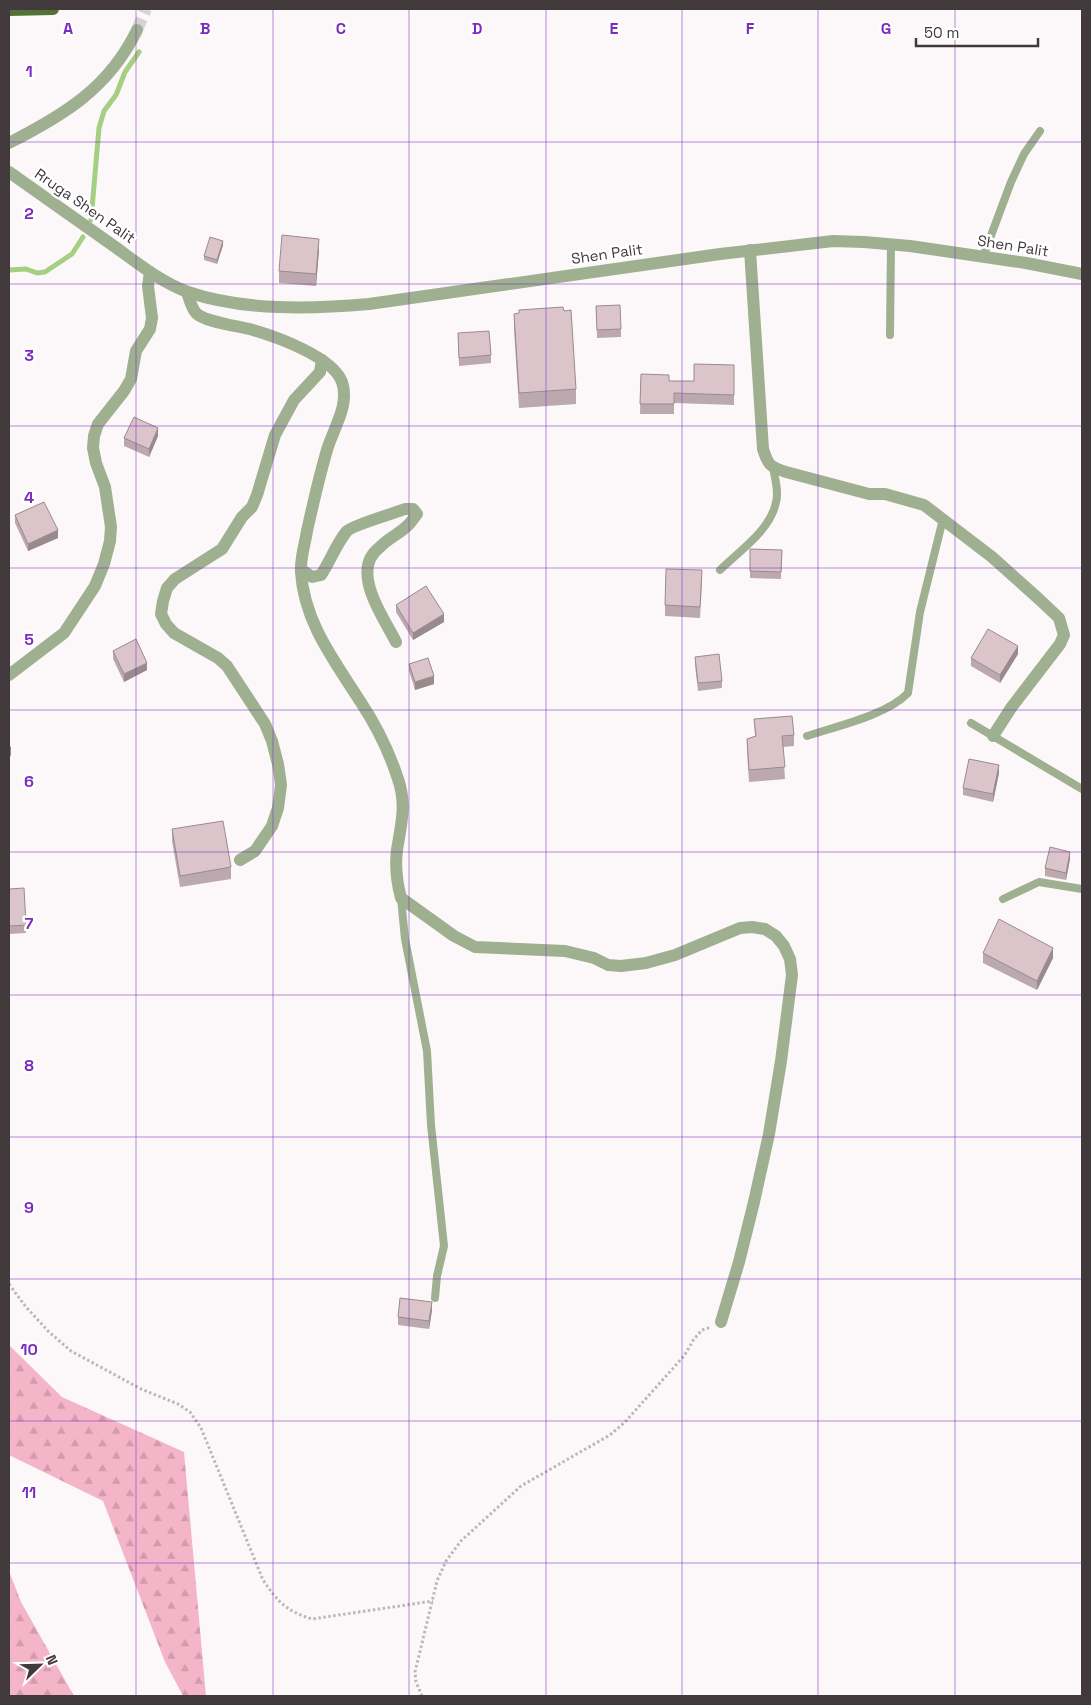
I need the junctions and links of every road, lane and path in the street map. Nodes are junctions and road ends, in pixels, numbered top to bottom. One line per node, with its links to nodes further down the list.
1 (53, 9): 2 (main road)
2 (9, 10)
3 (137, 30): 5 (street)
4 (1040, 130): 9 (lane)
5 (9, 143)
6 (9, 172): 10 (street, Rruga Shen Palit)
7 (891, 244): 8 (street, Shen Palit); 9 (street, Shen Palit); 13 (lane)
8 (750, 250): 12 (street, Shen Palit); 15 (street)
9 (983, 257): 11 (street, Shen Palit)
10 (146, 269): 12 (street, Shen Palit); 20 (street)
11 (1082, 274)
12 (187, 292): 14 (street)
13 (890, 335)
14 (322, 360): 17 (street); 25 (street)
15 (773, 468): 16 (street); 18 (lane)
16 (943, 519): 22 (lane); 23 (street)
17 (301, 569): 19 (street); 27 (street)
18 (720, 570)
19 (396, 642)
20 (9, 675)
21 (971, 723): 23 (lane)
22 (807, 736)
23 (994, 736): 24 (lane)
24 (1082, 789)
25 (240, 860)
26 (1082, 889): 28 (lane)
27 (401, 898): 30 (lane); 31 (street)
28 (1003, 899)
29 (9, 1284): 32 (path)
30 (435, 1298)
31 (721, 1322): 32 (path)
32 (433, 1601): 33 (path)
33 (422, 1696)

